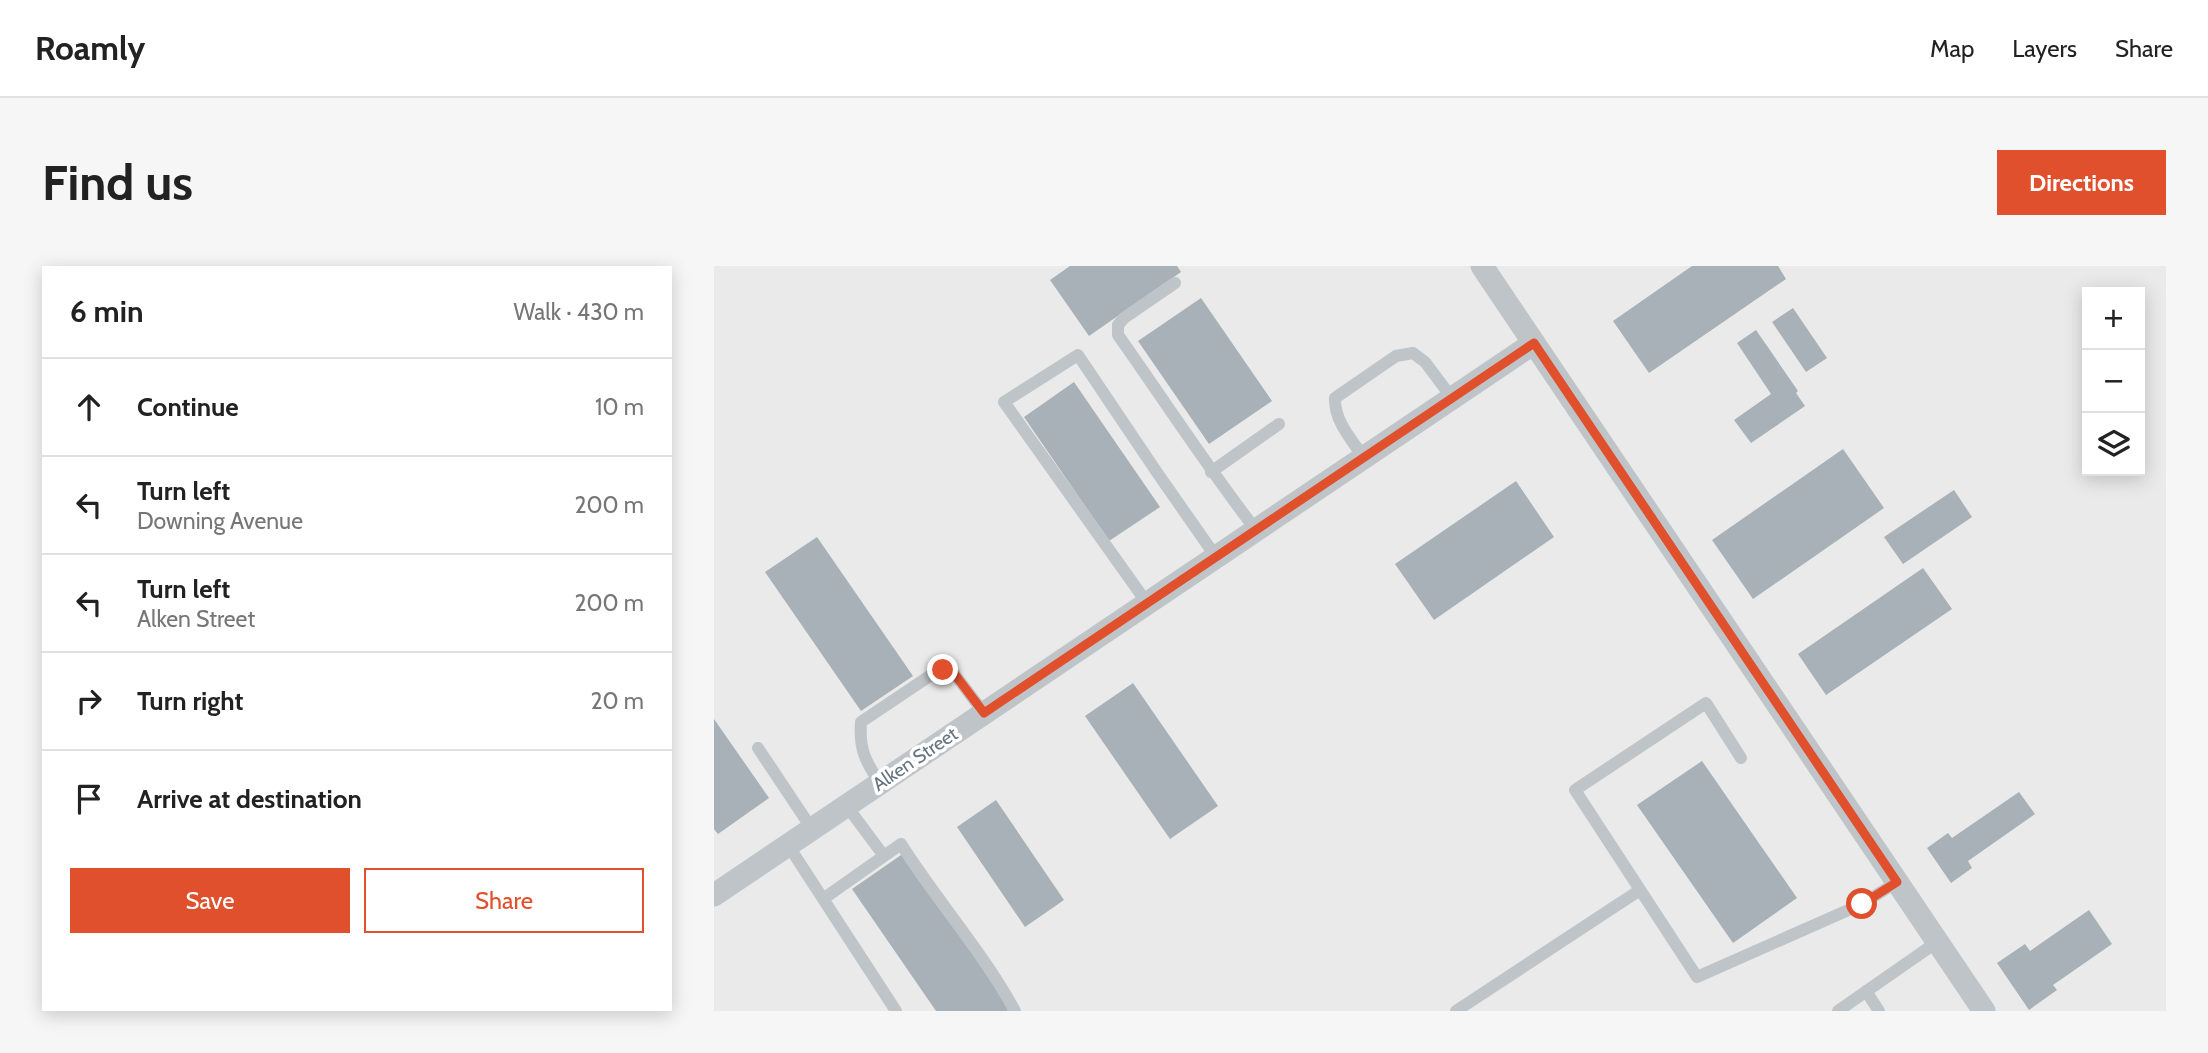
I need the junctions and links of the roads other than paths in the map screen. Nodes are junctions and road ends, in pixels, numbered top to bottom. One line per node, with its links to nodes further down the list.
1 (1482, 266): 3 (street)
2 (1175, 283): 7 (lane)
3 (1534, 343): 4 (street, Alken Street); 19 (street)
4 (1452, 398): 6 (street, Alken Street); 6 (lane)
5 (1279, 424): 7 (lane)
6 (1364, 458): 8 (street, Alken Street)
7 (1211, 471): 8 (lane)
8 (1256, 530): 9 (street, Alken Street)
9 (1216, 557): 10 (street, Alken Street); 10 (lane)
10 (1147, 603): 11 (street, Alken Street)
11 (984, 713): 14 (street, Alken Street); 14 (lane)
12 (758, 748): 16 (lane)
13 (1741, 758): 20 (lane)
14 (880, 783): 15 (street, Alken Street)
15 (846, 805): 16 (street, Alken Street); 18 (lane)
16 (813, 828): 17 (street, Alken Street)
17 (788, 845): 21 (street, Alken Street); 22 (lane)
18 (884, 856): 22 (lane); 26 (lane)
19 (1897, 882): 20 (lane); 23 (street)
20 (1640, 890): 27 (lane)
21 (715, 892)
22 (823, 899): 25 (lane)
23 (1937, 942): 24 (lane); 30 (street)
24 (1866, 991): 28 (lane); 29 (lane)
25 (896, 1011)
26 (1015, 1011)
27 (1456, 1011)
28 (1838, 1011)
29 (1879, 1011)
30 (1984, 1011)

